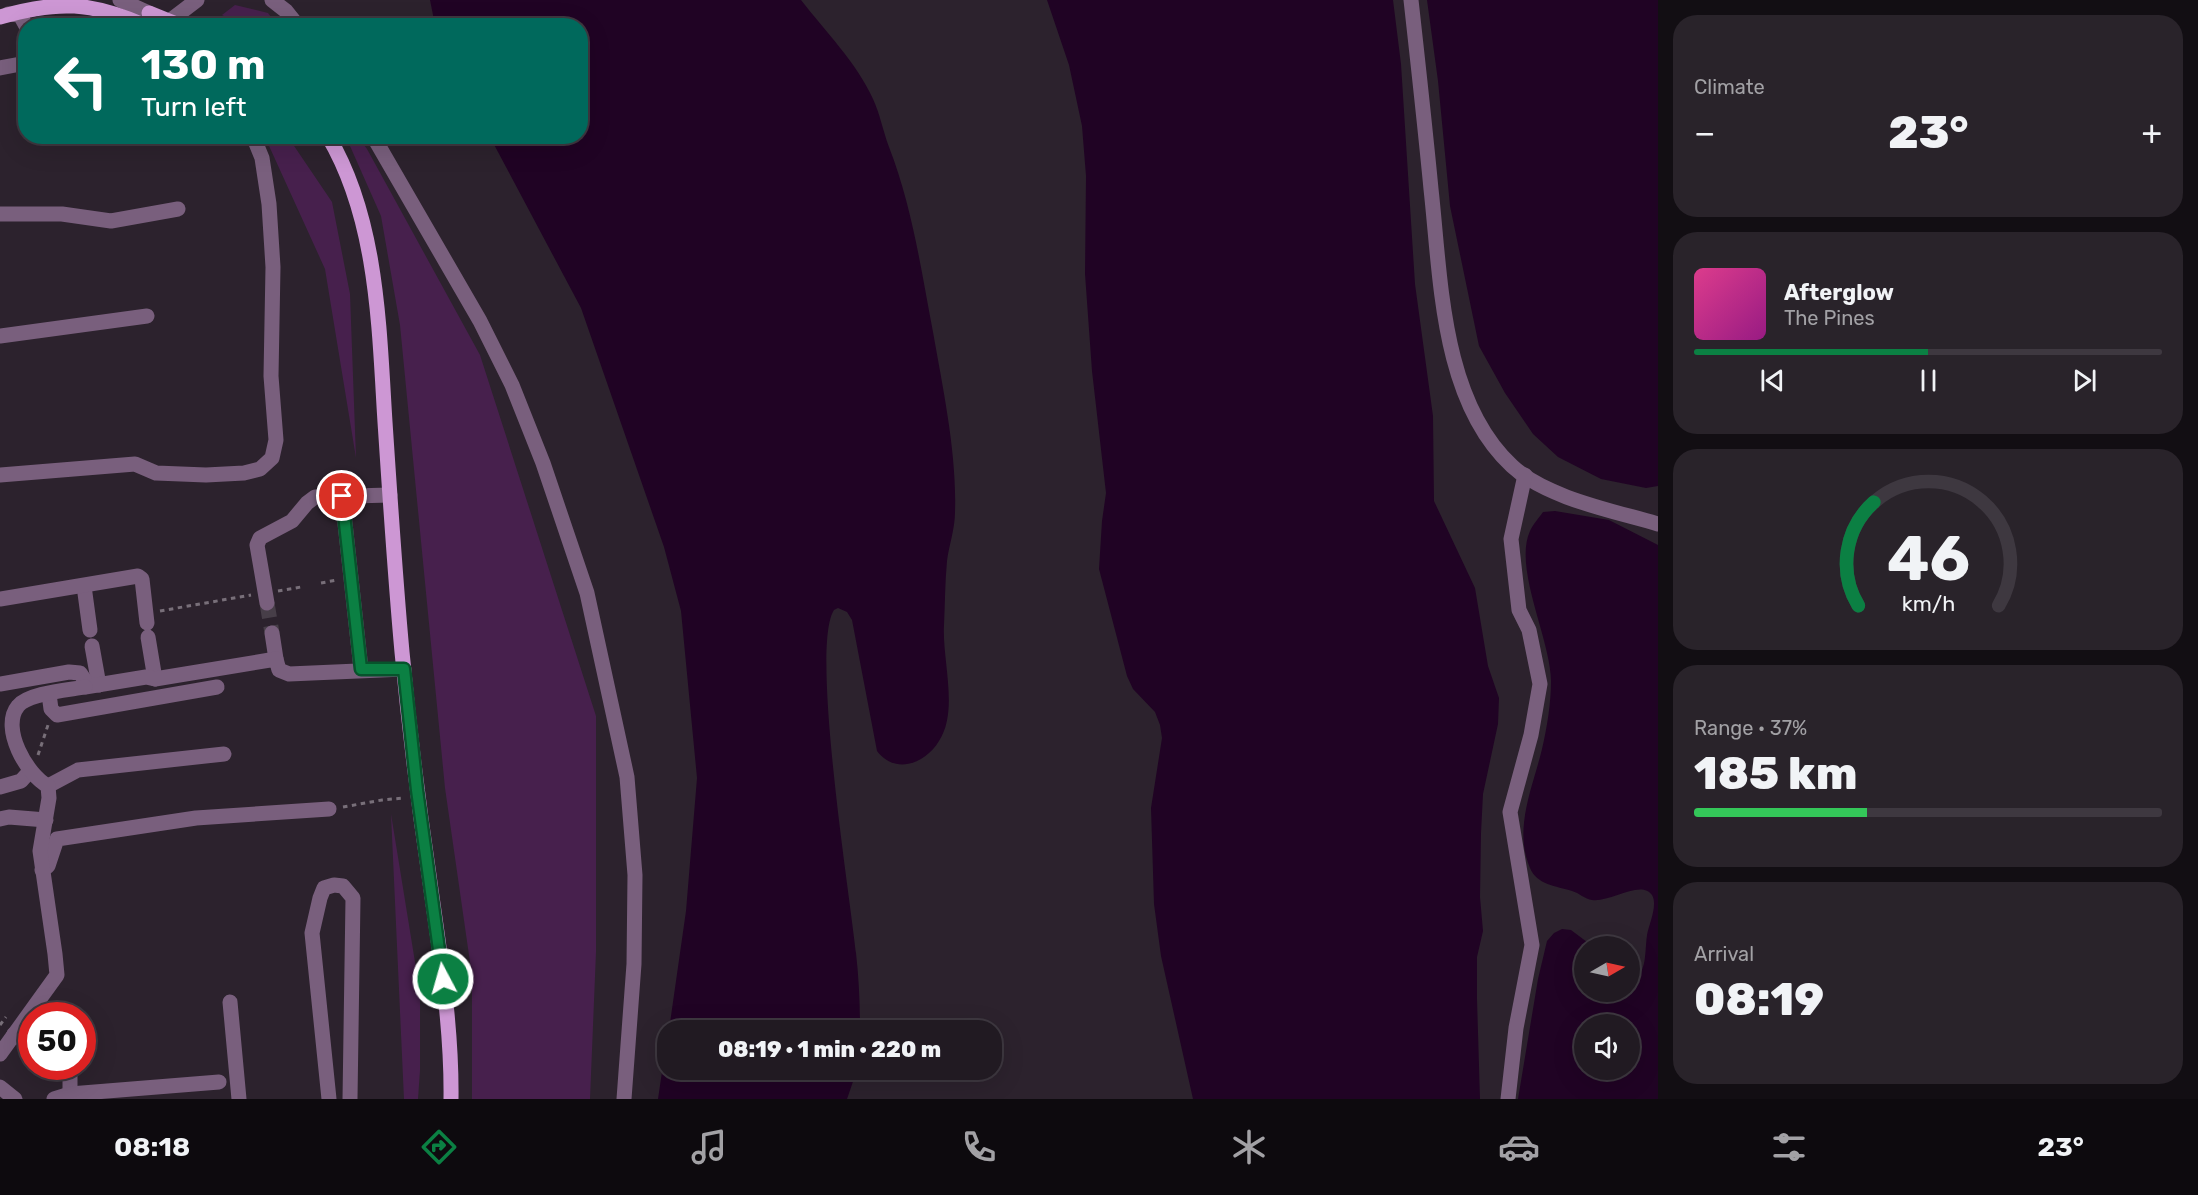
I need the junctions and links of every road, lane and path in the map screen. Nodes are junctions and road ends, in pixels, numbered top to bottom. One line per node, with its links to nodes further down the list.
1 (120, 0): 10 (street)
2 (198, 0): 11 (street)
3 (272, 0): 12 (street)
4 (1411, 0): 23 (street)
5 (38, 7): 6 (main road); 8 (street); 9 (main road)
6 (4, 15): 7 (street)
7 (22, 18)
8 (28, 18)
9 (143, 18)
10 (147, 18)
11 (178, 18)
12 (292, 18)
13 (18, 65): 14 (street)
14 (0, 68)
15 (256, 144): 22 (street)
16 (332, 144): 24 (main road)
17 (378, 144): 68 (street)
18 (178, 209): 19 (street)
19 (0, 214)
20 (147, 316): 21 (street)
21 (0, 336)
22 (0, 475)
23 (1525, 475): 26 (street); 69 (street)
24 (390, 495): 25 (street); 38 (main road)
25 (342, 496): 30 (street); 37 (street)
26 (1658, 524)
27 (84, 586): 31 (street); 33 (street); 39 (street)
28 (301, 587): 29 (path)
29 (288, 589)
30 (266, 598): 32 (path)
31 (0, 599)
32 (160, 611)
33 (90, 630)
34 (272, 633): 36 (street)
35 (92, 646): 41 (street)
36 (276, 659): 37 (street); 39 (street)
37 (361, 669): 38 (street)
38 (404, 669): 49 (main road)
39 (155, 678): 41 (street)
40 (0, 684): 41 (street)
41 (92, 686): 43 (street)
42 (217, 687): 44 (street)
43 (49, 694): 44 (street); 46 (street)
44 (57, 715): 46 (path)
45 (224, 754): 47 (street)
46 (30, 771): 47 (street); 48 (street)
47 (48, 786): 52 (street)
48 (0, 787)
49 (418, 798): 50 (path); 67 (main road)
50 (329, 809): 53 (street)
51 (0, 819): 52 (street)
52 (46, 820): 53 (street)
53 (42, 870): 55 (street)
54 (230, 1002): 64 (street)
55 (14, 1034): 56 (street); 57 (street)
56 (18, 1036)
57 (0, 1054)
58 (70, 1080): 61 (street)
59 (219, 1082): 61 (street)
60 (0, 1087): 62 (street)
61 (70, 1094): 63 (street)
62 (15, 1099)
63 (54, 1099)
64 (239, 1099)
65 (329, 1099): 66 (street)
66 (350, 1099)
67 (451, 1099)
68 (624, 1099)
69 (1508, 1099)

